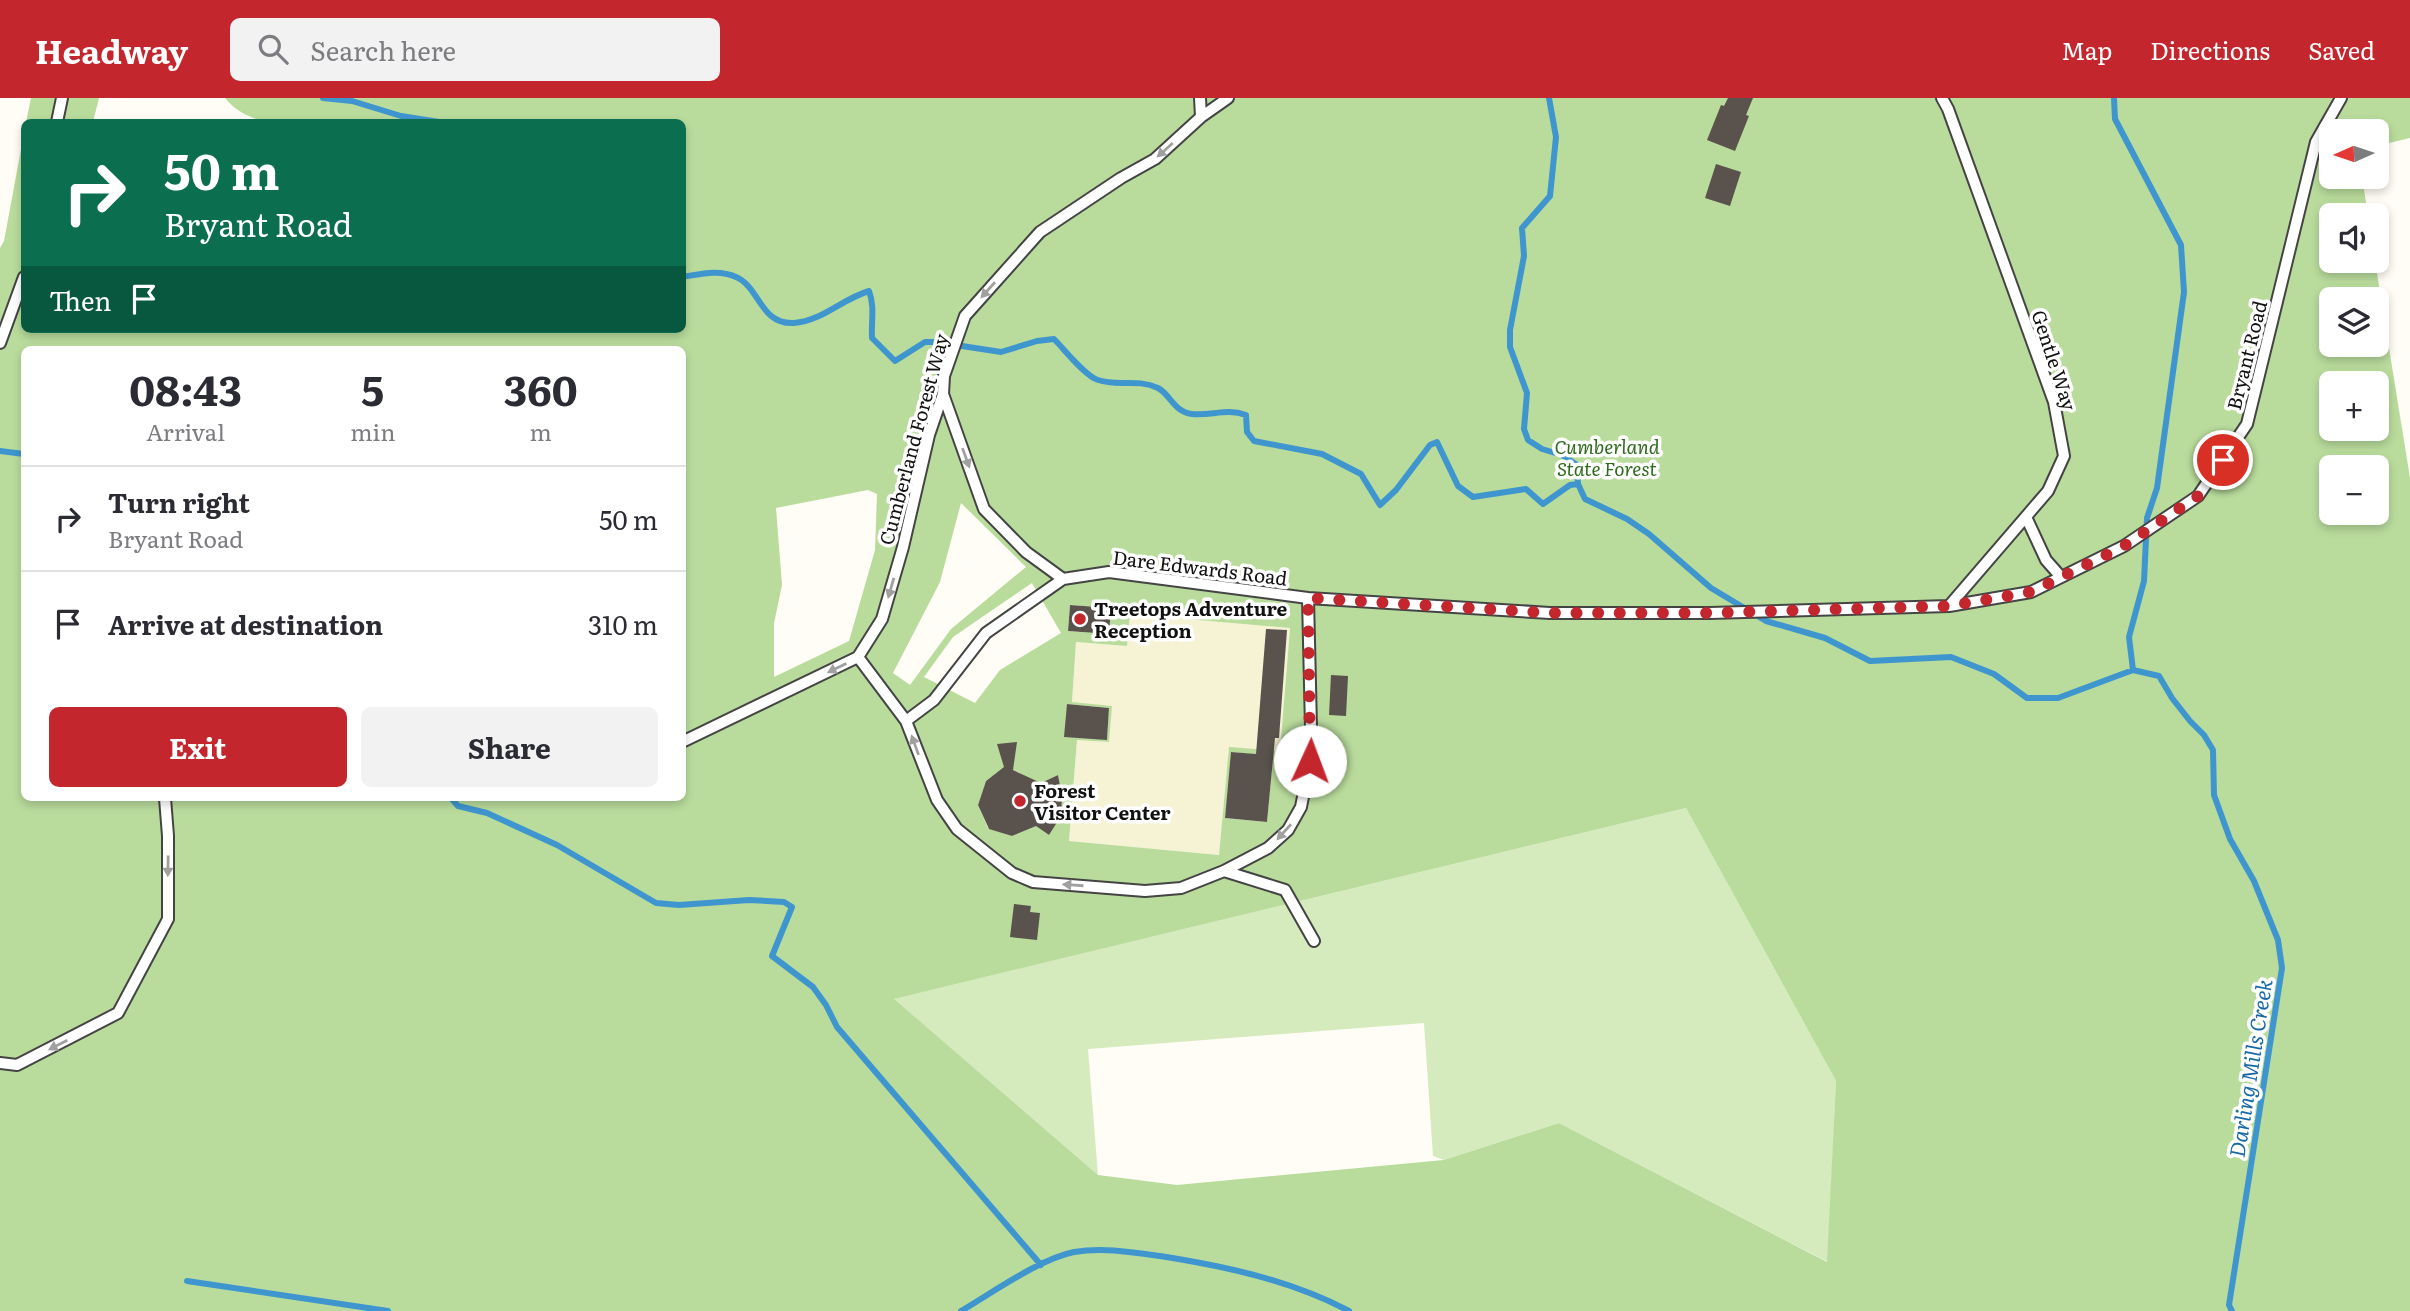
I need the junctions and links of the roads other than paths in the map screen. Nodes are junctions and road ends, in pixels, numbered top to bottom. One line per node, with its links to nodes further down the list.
1 (62, 98): 7 (lane)
2 (1200, 98): 6 (lane)
3 (1228, 98): 6 (lane, Cumberland Forest Way)
4 (1942, 98): 11 (lane, Gentle Way)
5 (2341, 98): 12 (lane, Bryant Road)
6 (1202, 117): 10 (lane, Cumberland Forest Way, one-way to 10)
7 (58, 119)
8 (21, 285): 9 (lane)
9 (0, 343)
10 (943, 394): 13 (lane, one-way to 13); 16 (lane, Cumberland Forest Way, one-way to 16)
11 (2026, 517): 12 (lane); 15 (lane, Gentle Way)
12 (2061, 577): 15 (lane, Bryant Road)
13 (1063, 579): 14 (lane, Dare Edwards Road); 17 (lane)
14 (1308, 598): 15 (lane, Bryant Road); 20 (lane, one-way to 20)
15 (1949, 606)
16 (858, 657): 17 (lane); 18 (lane, one-way to 18)
17 (906, 722): 20 (lane, one-way to 17)
18 (686, 740)
19 (165, 801): 22 (lane, one-way to 22)
20 (1224, 871): 21 (lane)
21 (1314, 941)
22 (0, 1063)

